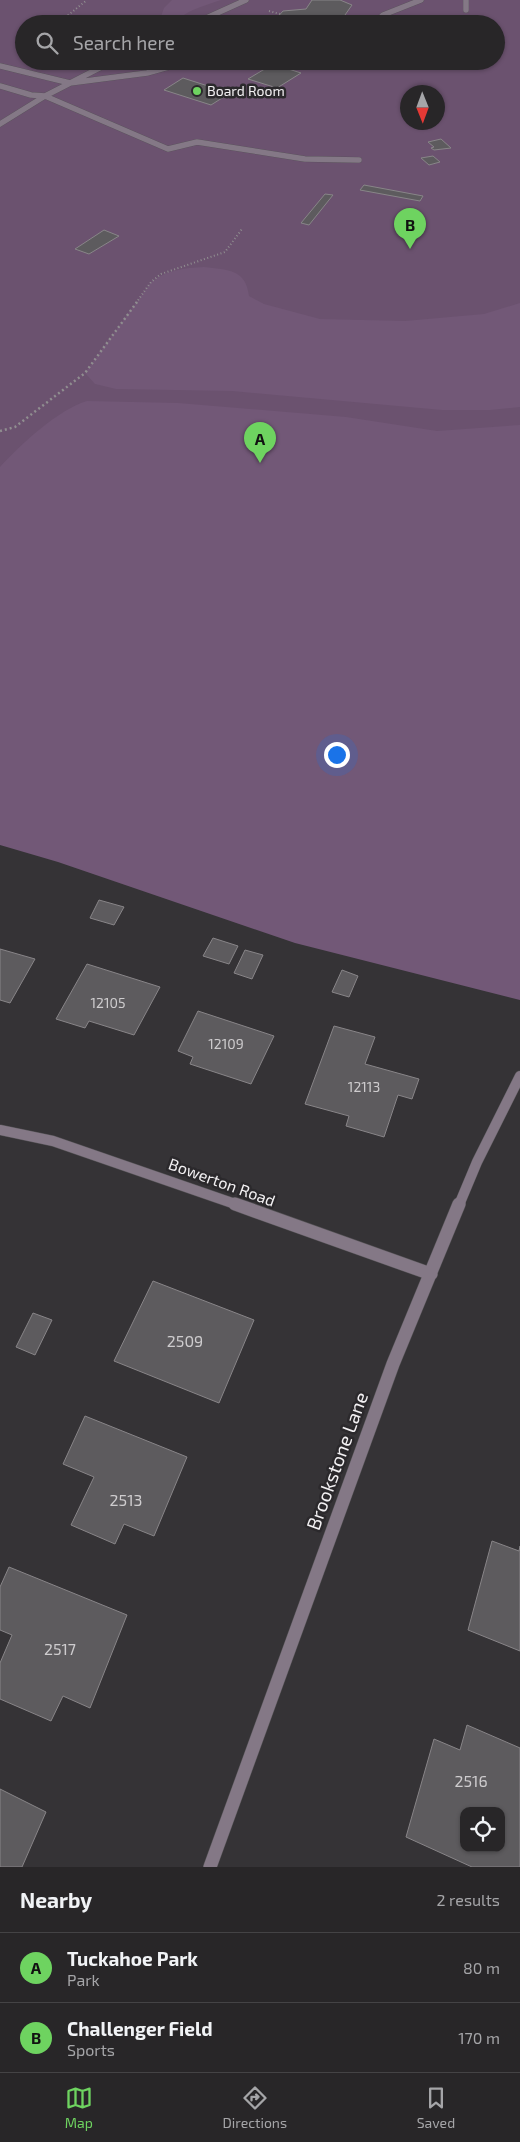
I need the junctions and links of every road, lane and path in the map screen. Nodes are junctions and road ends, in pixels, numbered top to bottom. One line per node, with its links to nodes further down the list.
1 (87, 0): 6 (path)
2 (246, 0): 7 (street)
3 (421, 0): 8 (street)
4 (466, 0): 5 (street)
5 (466, 10)
6 (68, 15)
7 (213, 15)
8 (384, 15)
9 (0, 66): 10 (street)
10 (15, 70)
11 (16, 70): 14 (street)
12 (95, 70): 14 (street)
13 (158, 70): 14 (street)
14 (70, 83): 16 (street)
15 (0, 86): 16 (street)
16 (45, 96): 17 (street); 18 (street)
17 (0, 124)
18 (359, 160)
19 (242, 229): 20 (path)
20 (0, 431)
21 (520, 1076): 23 (street, Brookstone Lane)
22 (0, 1130): 23 (street, Bowerton Road)
23 (430, 1274): 24 (street, Brookstone Lane)
24 (210, 1867)

